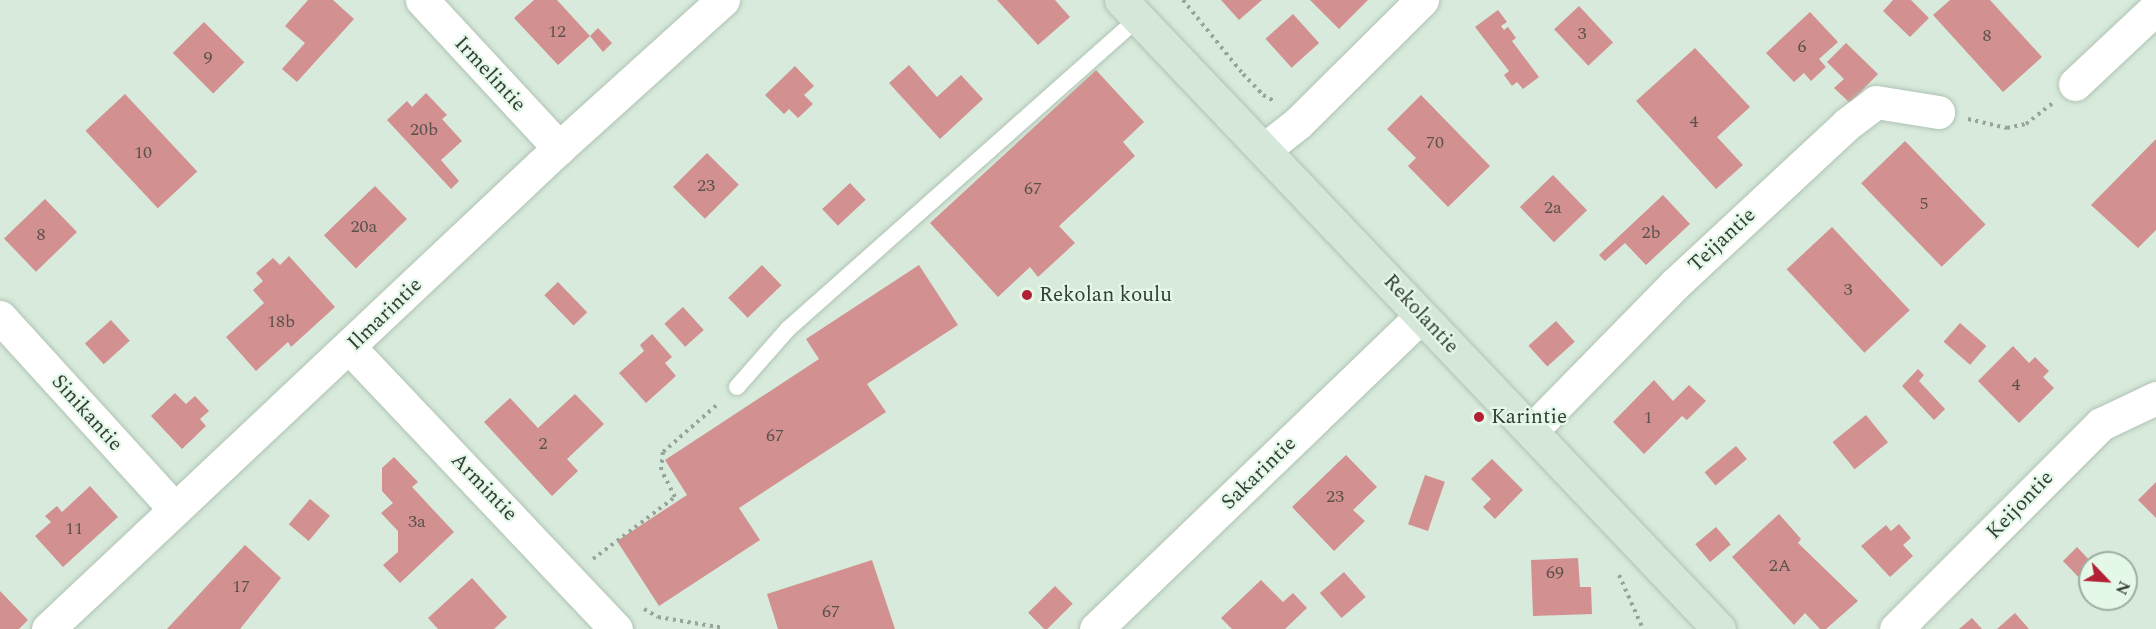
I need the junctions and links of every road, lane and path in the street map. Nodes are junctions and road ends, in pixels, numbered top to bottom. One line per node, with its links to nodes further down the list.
1 (422, 0): 8 (street, Irmelintie)
2 (723, 0): 8 (street, Ilmarintie)
3 (1422, 0): 9 (street)
4 (2156, 8): 6 (street)
5 (1130, 9): 9 (main road, Rekolantie); 13 (lane)
6 (2075, 84): 7 (path)
7 (1938, 112): 15 (street, Teijantie)
8 (559, 148): 12 (street, Ilmarintie)
9 (1265, 149): 10 (main road, Rekolantie)
10 (1420, 316): 15 (main road, Rekolantie); 22 (street, Sakarintie)
11 (0, 317): 16 (street, Sinikantie)
12 (350, 348): 16 (street, Ilmarintie); 17 (street, Armintie)
13 (737, 387): 17 (path)
14 (2156, 398): 24 (street, Keijontie)
15 (1532, 430): 23 (main road, Rekolantie)
16 (175, 509): 21 (street, Ilmarintie)
17 (579, 566): 18 (path); 19 (street, Armintie)
18 (600, 566)
19 (626, 617): 20 (path)
20 (724, 628)
21 (48, 629)
22 (1096, 629)
23 (1719, 629)
24 (1896, 629)

